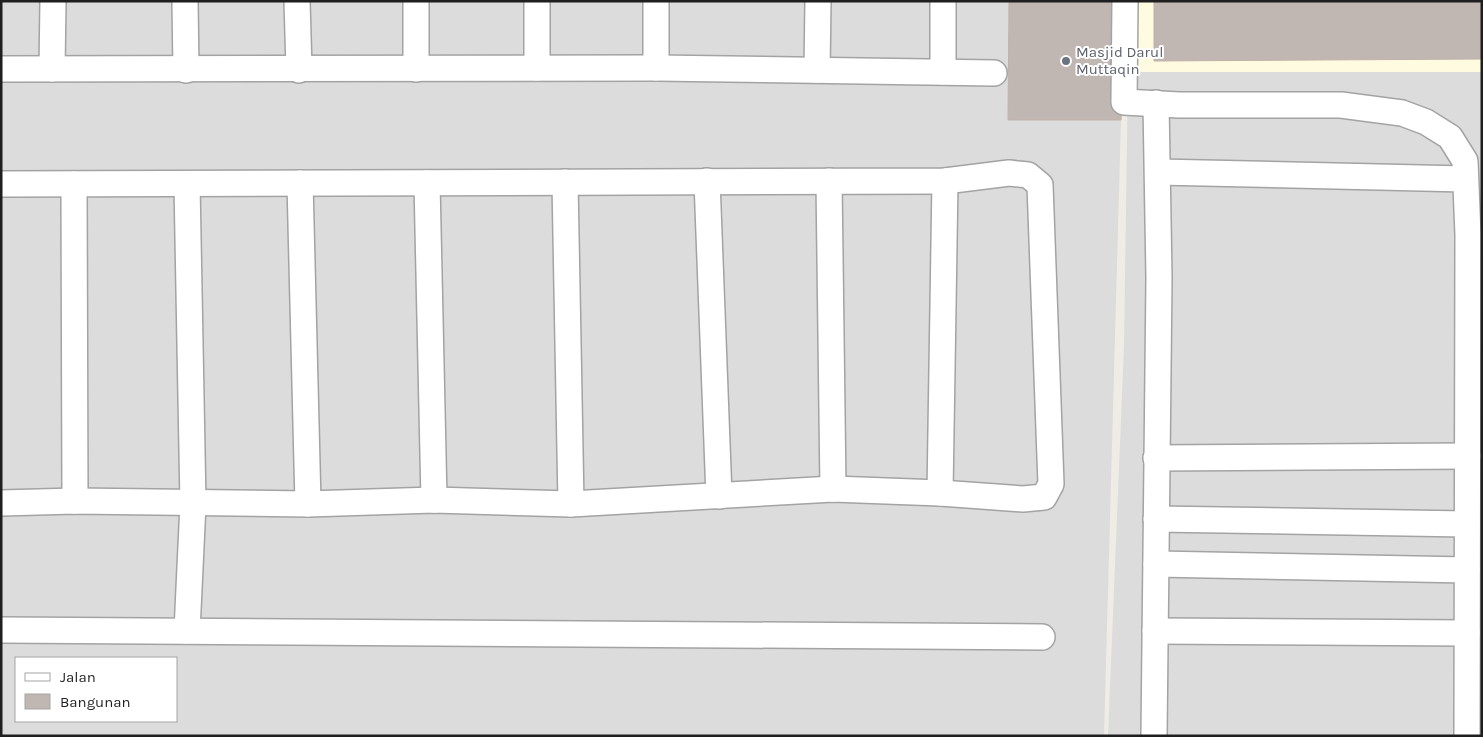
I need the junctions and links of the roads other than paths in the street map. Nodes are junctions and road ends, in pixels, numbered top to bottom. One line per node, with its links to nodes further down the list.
1 (53, 1): 13 (street)
2 (185, 1): 15 (street)
3 (297, 1): 16 (street)
4 (416, 1): 14 (street)
5 (537, 1): 10 (street)
6 (656, 1): 11 (street)
7 (818, 1): 17 (street)
8 (943, 1): 18 (street)
9 (1125, 1): 20 (street)
10 (537, 68): 11 (street); 14 (street)
11 (656, 68): 17 (street)
12 (1, 69): 13 (street)
13 (52, 69): 15 (street)
14 (416, 69): 16 (street)
15 (186, 70): 16 (street)
16 (299, 70)
17 (817, 70): 18 (street)
18 (943, 72): 19 (street)
19 (994, 73)
20 (1156, 103): 21 (street); 22 (street)
21 (1158, 172): 22 (street); 34 (street)
22 (1466, 179): 32 (street)
23 (707, 181): 24 (street); 26 (street); 37 (street)
24 (829, 181): 25 (street); 35 (street)
25 (945, 181): 36 (street); 36 (street)
26 (564, 182): 28 (street); 43 (street)
27 (300, 183): 28 (street); 31 (street); 42 (street)
28 (427, 183): 38 (street)
29 (1, 184): 30 (street)
30 (74, 184): 31 (street); 39 (street)
31 (187, 184): 41 (street)
32 (1475, 324): 33 (street)
33 (1468, 456): 34 (street); 45 (street)
34 (1156, 458): 44 (street)
35 (833, 489): 36 (street); 37 (street)
36 (940, 492)
37 (719, 496): 43 (street)
38 (434, 500): 42 (street); 43 (street)
39 (75, 501): 40 (street); 41 (street)
40 (1, 503)
41 (193, 504): 42 (street); 49 (street)
42 (308, 504)
43 (571, 504)
44 (1156, 520): 45 (street); 46 (street)
45 (1467, 524): 47 (street)
46 (1156, 564): 47 (street); 50 (street)
47 (1467, 570): 51 (street)
48 (1, 630): 49 (street)
49 (187, 631): 52 (street)
50 (1155, 631): 51 (street); 53 (street)
51 (1467, 633): 54 (street)
52 (1042, 637)
53 (1154, 736)
54 (1467, 736)

